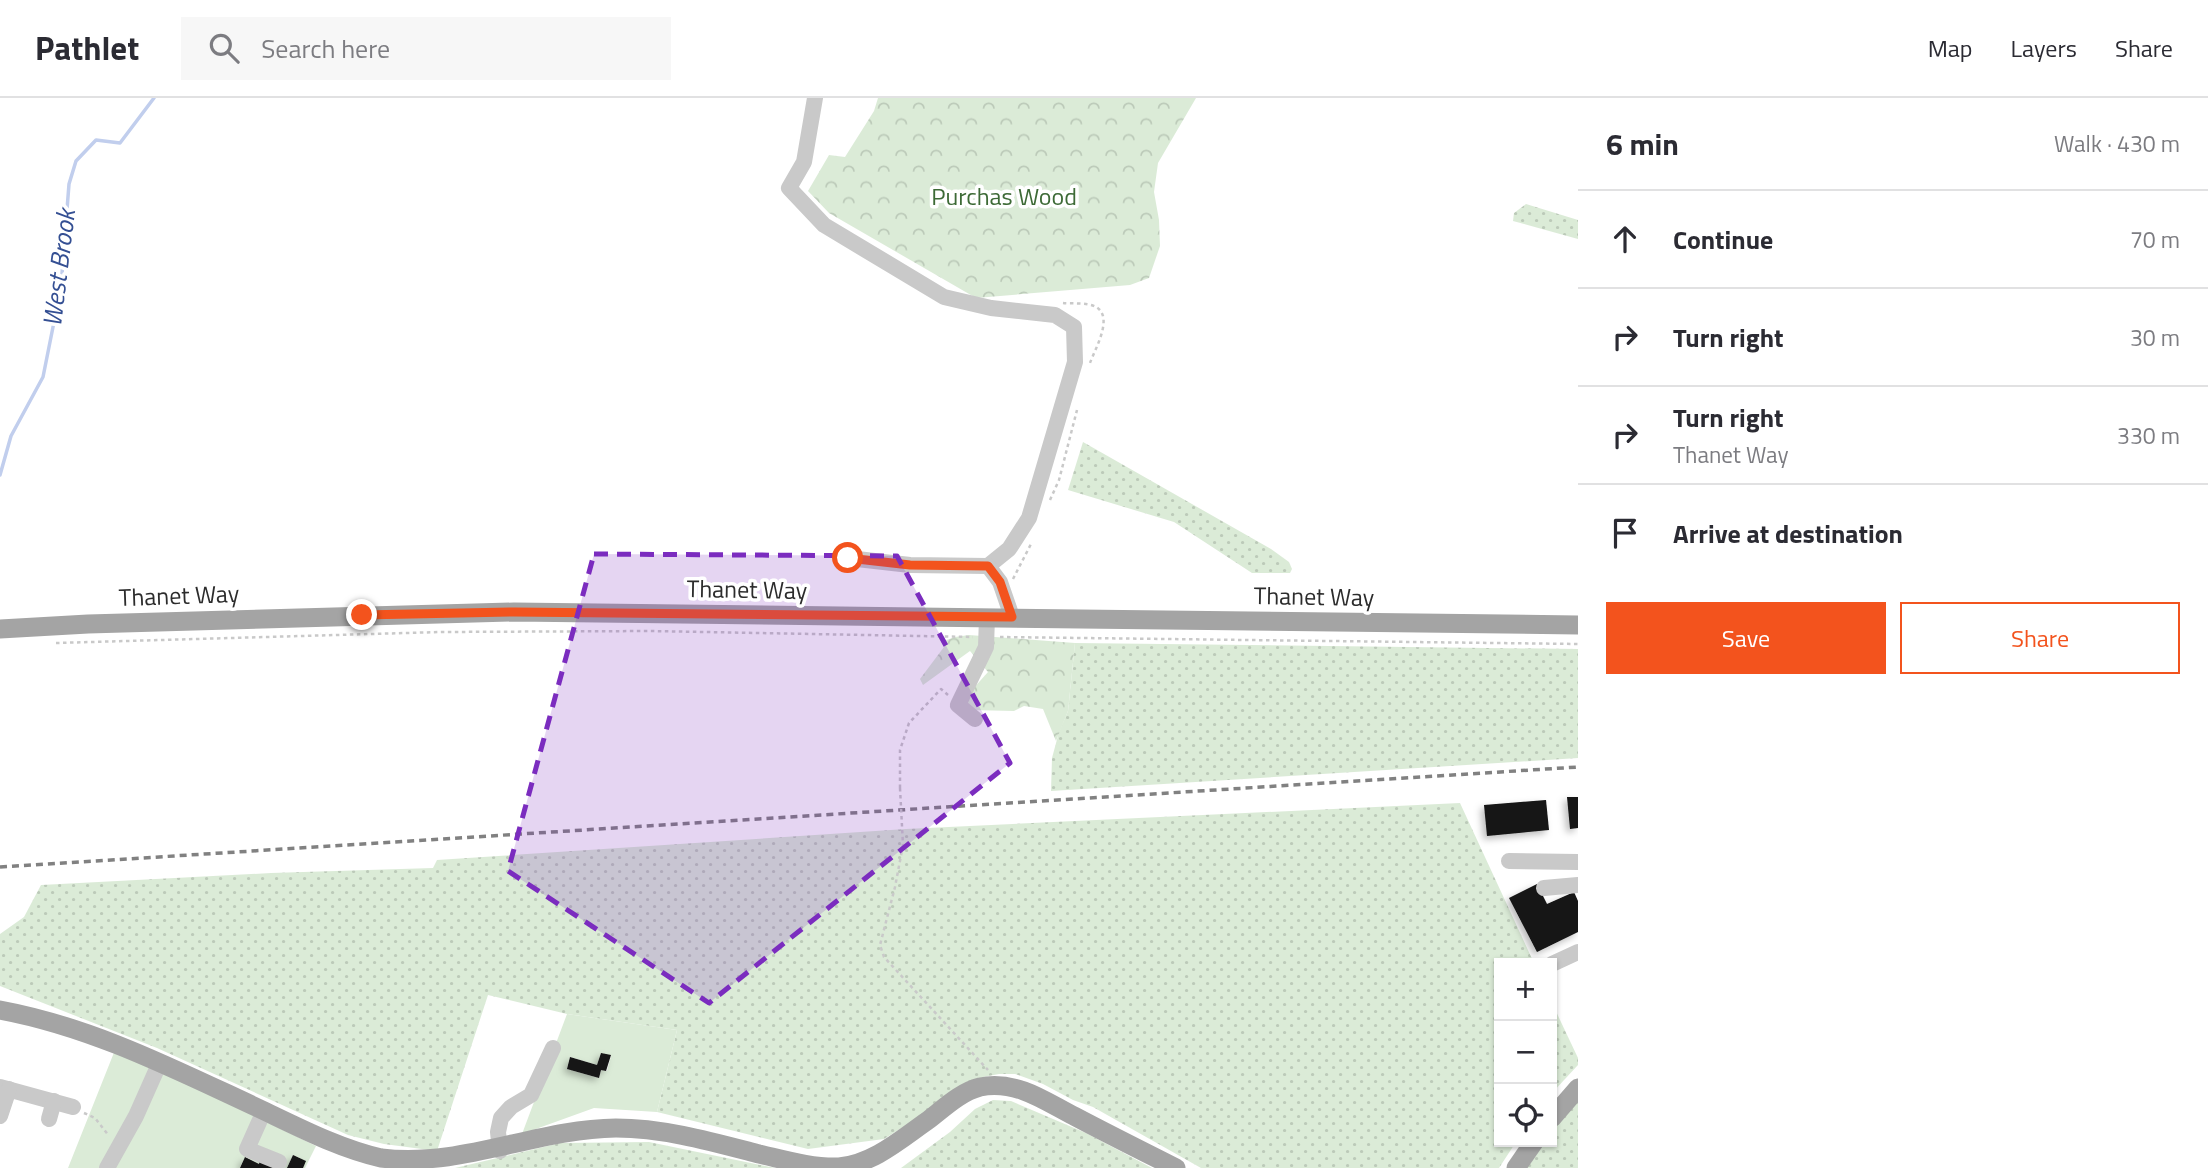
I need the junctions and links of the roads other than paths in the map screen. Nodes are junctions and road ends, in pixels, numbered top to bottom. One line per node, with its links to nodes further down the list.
1 (815, 98): 3 (street)
2 (848, 558): 3 (street)
3 (988, 566): 5 (street)
4 (987, 617): 5 (main road, Thanet Way); 7 (main road, Thanet Way); 8 (street)
5 (1012, 617): 6 (main road, Thanet Way)
6 (1578, 625)
7 (0, 629)
8 (975, 719)
9 (1509, 860): 10 (street)
10 (1578, 862)
11 (1578, 885): 12 (street)
12 (1544, 888)
13 (1578, 952): 14 (street)
14 (1557, 962)
15 (0, 1010): 17 (main road)
16 (553, 1048): 27 (street)
17 (160, 1062): 22 (main road); 29 (street)
18 (5, 1088): 20 (street); 24 (street)
19 (1578, 1088): 23 (main road)
20 (54, 1101): 21 (street); 25 (street)
21 (73, 1107)
22 (264, 1111): 27 (main road); 28 (street)
23 (1557, 1112)
24 (0, 1116)
25 (49, 1119)
26 (1531, 1147): 31 (main road)
27 (500, 1152): 30 (main road)
28 (279, 1162)
29 (107, 1168)
30 (1176, 1168)
31 (1516, 1168)

